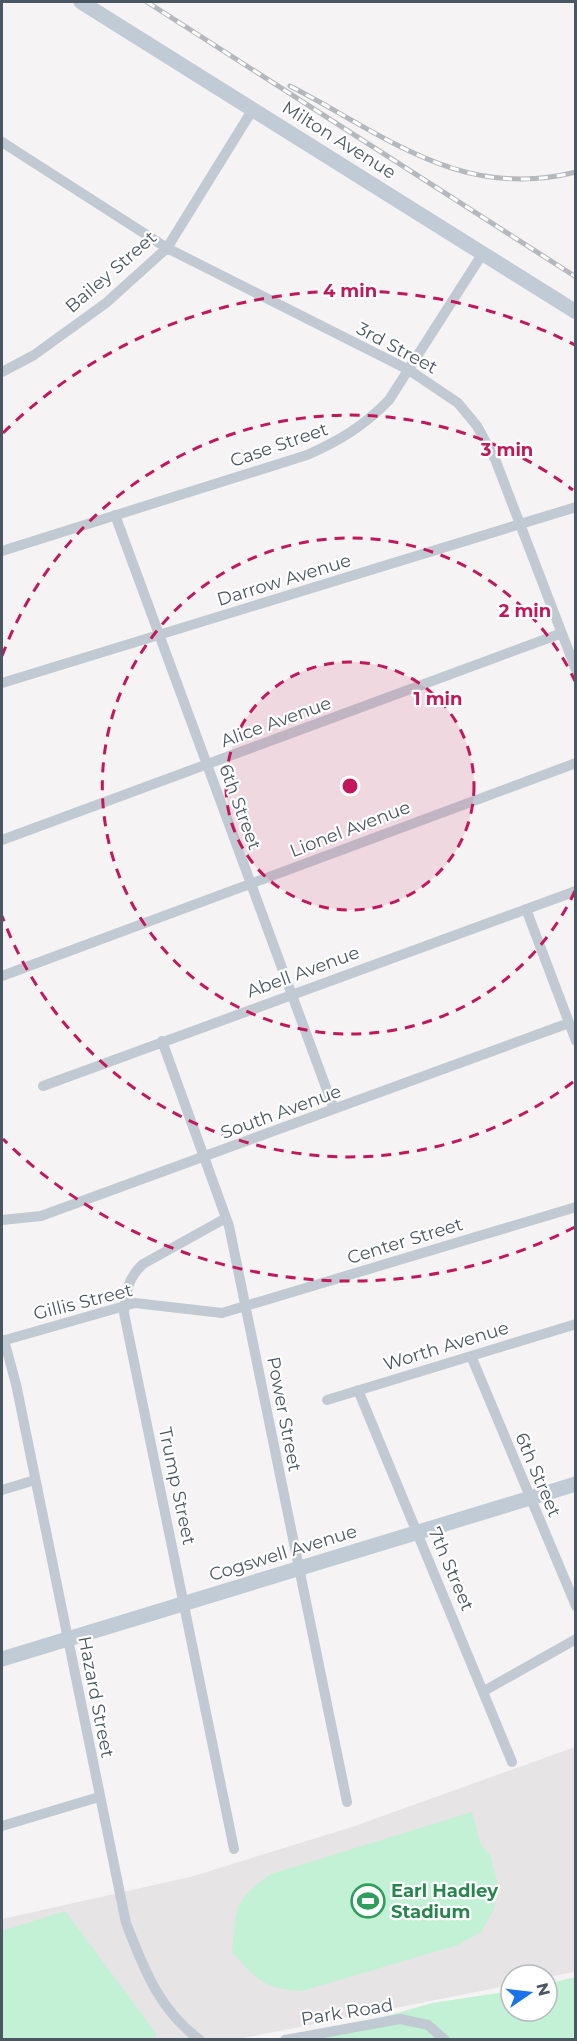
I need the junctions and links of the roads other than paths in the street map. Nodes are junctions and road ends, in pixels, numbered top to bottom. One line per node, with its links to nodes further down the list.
1 (81, 2): 2 (street, Milton Avenue)
2 (253, 109): 4 (street, Bailey Street); 5 (street, Milton Avenue)
3 (2, 142): 4 (street, 3rd Street)
4 (167, 248): 7 (street, 3rd Street); 8 (street, Bailey Street)
5 (483, 253): 6 (street, Milton Avenue); 7 (street, Case Street)
6 (576, 312)
7 (409, 370): 10 (street, Case Street); 11 (street, 3rd Street)
8 (2, 372)
9 (576, 507): 11 (street, Darrow Avenue)
10 (116, 515): 12 (street, Case Street); 14 (street, 6th Street)
11 (522, 524): 13 (street, 3rd Street); 14 (street, Darrow Avenue)
12 (2, 551)
13 (562, 633): 15 (street, 3rd Street); 18 (street, Alice Avenue)
14 (160, 636): 16 (street, Darrow Avenue); 18 (street, 6th Street)
15 (576, 670)
16 (2, 683)
17 (576, 763): 20 (street, Lionel Avenue)
18 (207, 765): 19 (street, Alice Avenue); 20 (street, 6th Street)
19 (2, 840)
20 (251, 884): 23 (street, Lionel Avenue); 24 (street, 6th Street)
21 (576, 891): 22 (street, Abell Avenue)
22 (526, 909): 24 (street, Abell Avenue); 25 (street)
23 (2, 976)
24 (291, 994): 26 (street, Abell Avenue); 29 (street, 6th Street)
25 (569, 1023): 27 (street); 29 (street, South Avenue)
26 (162, 1041): 28 (street, Abell Avenue); 30 (street, Power Street)
27 (576, 1041)
28 (43, 1086)
29 (334, 1110): 30 (street, South Avenue)
30 (206, 1157): 32 (street, Power Street); 33 (street, South Avenue)
31 (576, 1207): 35 (street, Center Street)
32 (226, 1218): 34 (street, Trump Street); 35 (street, Power Street)
33 (2, 1220)
34 (125, 1305): 35 (street, Gillis Street); 37 (street, Gillis Street); 47 (street, Trump Street)
35 (244, 1306): 46 (street, Power Street)
36 (576, 1324): 38 (street, Worth Avenue)
37 (3, 1341): 41 (street, Hazard Street)
38 (471, 1356): 39 (street, Worth Avenue); 44 (street, 6th Street)
39 (358, 1390): 40 (street, Worth Avenue); 45 (street, 7th Street)
40 (327, 1400)
41 (35, 1480): 43 (street); 49 (street, Hazard Street)
42 (576, 1484): 44 (street, Cogswell Avenue)
43 (2, 1490)
44 (530, 1498): 45 (street, Cogswell Avenue); 48 (street, 6th Street)
45 (417, 1532): 46 (street, Cogswell Avenue); 52 (street, 7th Street)
46 (297, 1569): 47 (street, Cogswell Avenue); 55 (street, Power Street)
47 (183, 1603): 49 (street, Cogswell Avenue); 57 (street, Trump Street)
48 (576, 1606)
49 (68, 1639): 51 (street, Cogswell Avenue); 54 (street, Hazard Street)
50 (576, 1639): 52 (street)
51 (2, 1659)
52 (484, 1691): 53 (street, 7th Street)
53 (512, 1762)
54 (99, 1797): 56 (street); 58 (street, Hazard Street)
55 (347, 1802)
56 (2, 1826)
57 (234, 1849)
58 (200, 2040)
59 (285, 2040): 60 (street, Park Road)
60 (445, 2040)

